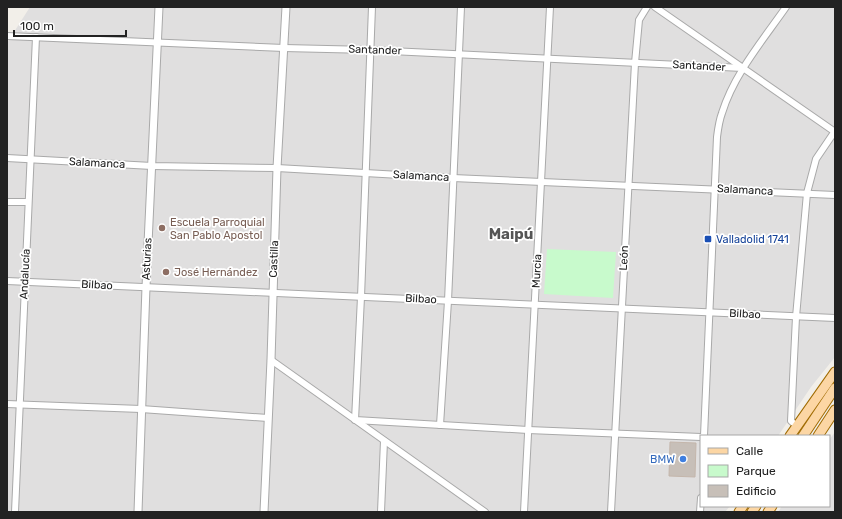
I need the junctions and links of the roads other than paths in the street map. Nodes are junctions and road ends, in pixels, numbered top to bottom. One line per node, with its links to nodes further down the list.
1 (159, 7): 11 (street, Asturias)
2 (286, 7): 12 (street, Castilla)
3 (372, 7): 13 (street)
4 (461, 7): 14 (street)
5 (550, 7): 15 (street, Murcia)
6 (647, 7): 16 (street, León)
7 (655, 7): 17 (street)
8 (786, 7): 17 (street)
9 (7, 36): 10 (street, Santander)
10 (36, 37): 11 (street, Santander); 20 (street, Andalucía)
11 (157, 42): 12 (street, Santander); 21 (street, Asturias)
12 (284, 48): 13 (street, Santander); 22 (street, Castilla)
13 (370, 50): 14 (street, Santander); 23 (street)
14 (459, 54): 15 (street, Santander); 24 (street)
15 (547, 60): 16 (street, Santander); 25 (street, Murcia)
16 (635, 63): 17 (street, Santander); 26 (street, León)
17 (743, 68): 18 (street); 27 (street)
18 (835, 131): 28 (street)
19 (7, 158): 20 (street, Salamanca)
20 (30, 160): 21 (street, Salamanca); 31 (street, Andalucía)
21 (152, 166): 22 (street, Salamanca); 34 (street, Asturias)
22 (277, 168): 23 (street, Salamanca); 35 (street, Castilla)
23 (366, 173): 24 (street, Salamanca); 36 (street)
24 (453, 178): 25 (street, Salamanca); 37 (street)
25 (541, 182): 26 (street, Salamanca); 38 (street, Murcia)
26 (628, 185): 27 (street, Salamanca); 39 (street, León)
27 (715, 189): 28 (street, Salamanca); 40 (street)
28 (807, 193): 29 (street, Salamanca); 41 (street)
29 (835, 195)
30 (7, 202): 31 (street)
31 (28, 202): 33 (street, Andalucía)
32 (7, 281): 33 (street, Bilbao)
33 (25, 282): 34 (street, Bilbao); 47 (street, Andalucía)
34 (146, 287): 35 (street, Bilbao); 48 (street, Asturias)
35 (273, 292): 36 (street, Bilbao); 43 (street, Castilla)
36 (362, 297): 37 (street, Bilbao); 51 (street)
37 (448, 301): 38 (street, Bilbao); 52 (street)
38 (535, 305): 39 (street, Bilbao); 54 (street, Murcia)
39 (621, 308): 40 (street, Bilbao); 55 (street, León)
40 (710, 312): 41 (street, Bilbao); 56 (street)
41 (796, 317): 42 (street, Bilbao); 53 (street)
42 (835, 318)
43 (271, 360): 50 (street, Castilla); 51 (street)
44 (835, 372): 53 (main road)
45 (835, 388): 58 (main road)
46 (7, 404): 47 (street)
47 (20, 405): 48 (street); 62 (street, Andalucía)
48 (142, 409): 50 (street); 63 (street, Asturias)
49 (835, 410): 59 (main road)
50 (268, 418): 64 (street, Castilla)
51 (354, 420): 52 (street); 61 (street)
52 (440, 425): 54 (street)
53 (797, 426): 57 (main road)
54 (528, 430): 55 (street); 67 (street, Murcia)
55 (615, 434): 60 (street); 68 (street, León)
56 (704, 435)
57 (791, 435)
58 (804, 435)
59 (819, 435)
60 (700, 437)
61 (384, 441): 65 (street); 66 (street)
62 (15, 512)
63 (138, 512)
64 (264, 512)
65 (381, 512)
66 (484, 512)
67 (524, 512)
68 (611, 512)

